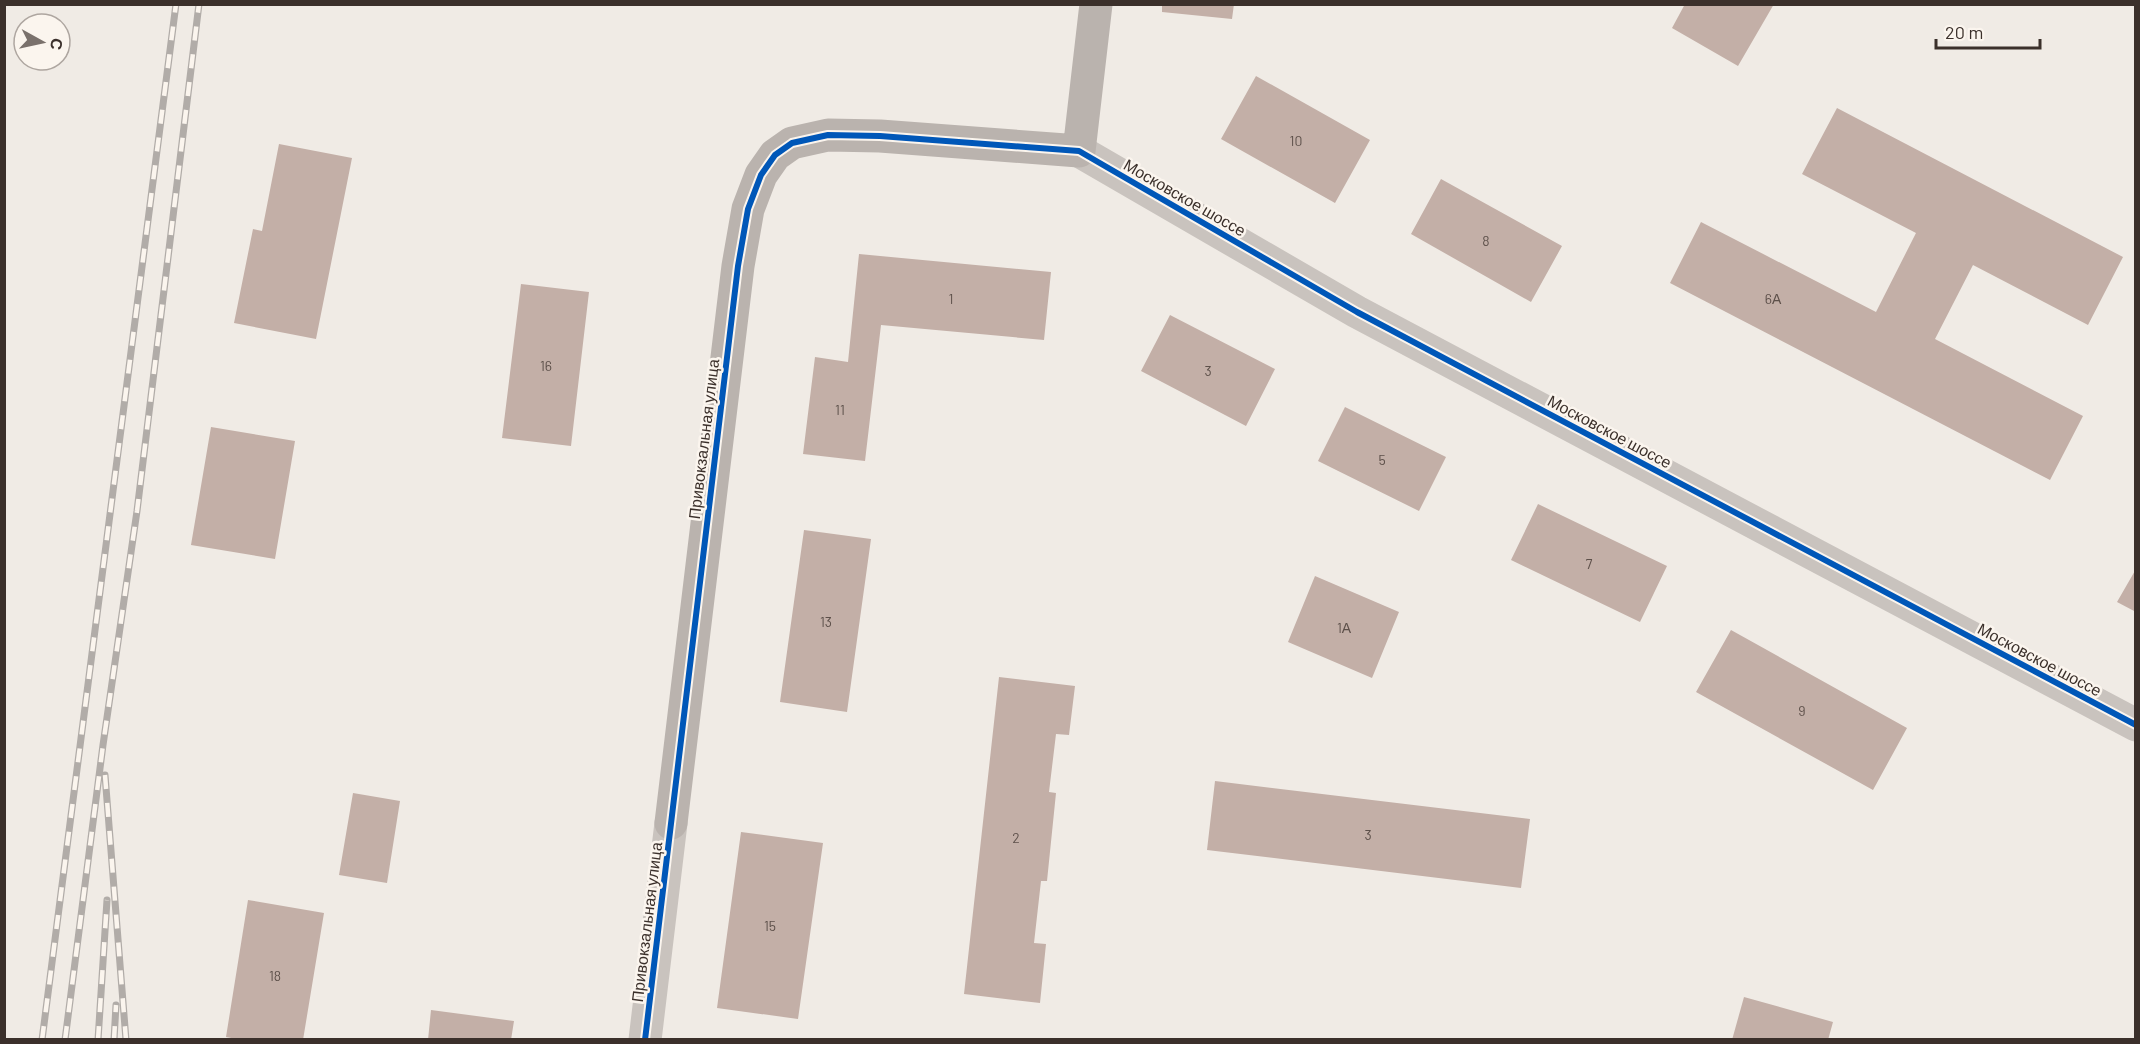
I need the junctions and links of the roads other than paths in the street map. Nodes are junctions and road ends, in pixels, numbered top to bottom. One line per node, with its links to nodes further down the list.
1 (1096, 4): 2 (street)
2 (1079, 151): 3 (street, Московское шоссе); 4 (street, Привокзальная улица)
3 (2136, 725)
4 (645, 1040)

